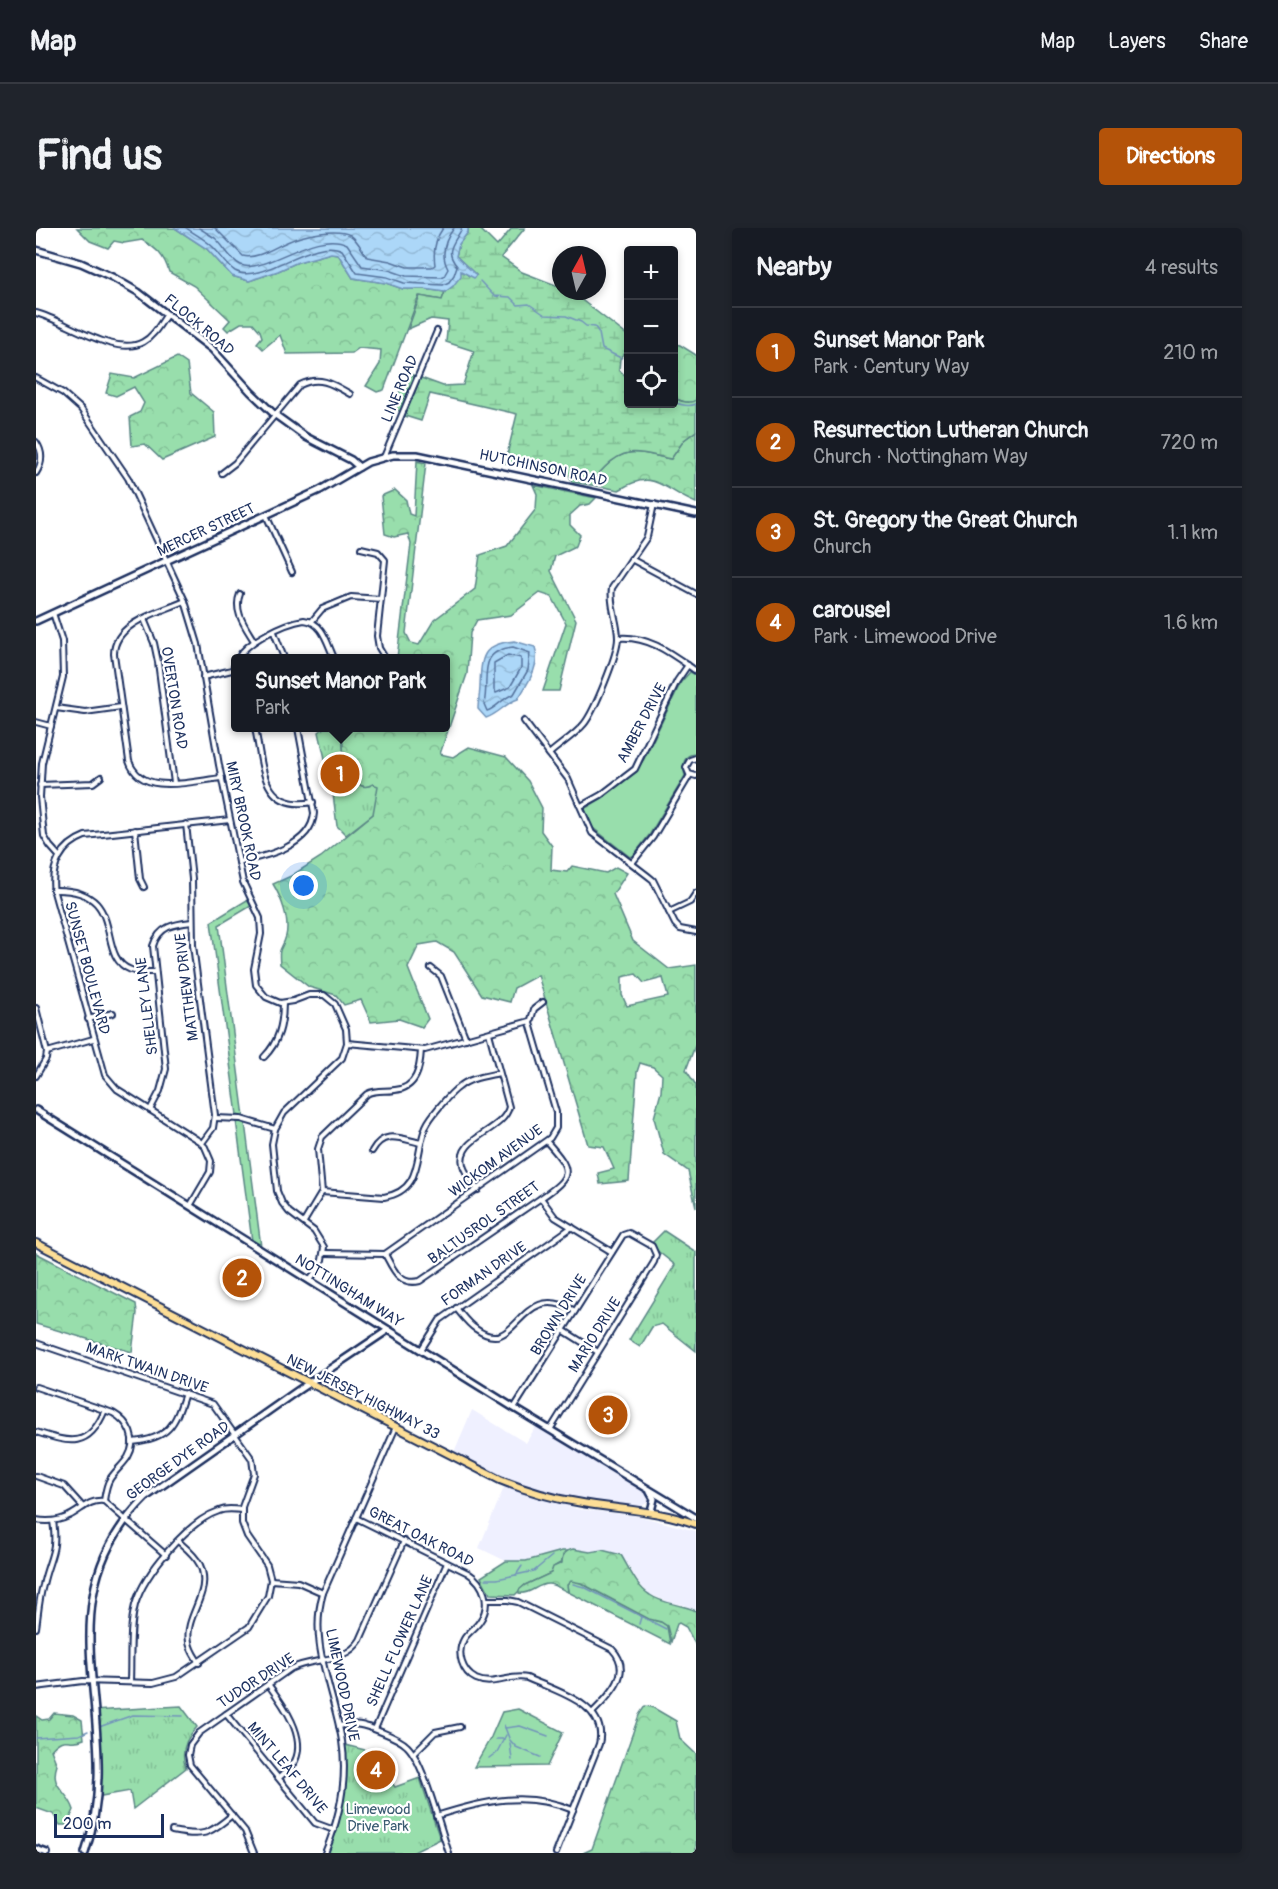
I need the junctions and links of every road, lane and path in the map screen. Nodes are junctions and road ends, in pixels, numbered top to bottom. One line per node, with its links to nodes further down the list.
1 (36, 250): 3 (street, FLOCK ROAD)
2 (36, 313): 3 (street)
3 (167, 314): 7 (street, FLOCK ROAD)
4 (437, 331): 9 (street, LINE ROAD)
5 (36, 378): 18 (street, MIRY BROOK ROAD)
6 (350, 394): 7 (street)
7 (274, 414): 10 (street, FLOCK ROAD); 12 (street)
8 (36, 442): 11 (street)
9 (384, 457): 10 (street, MERCER STREET); 13 (street, HUTCHINSON ROAD)
10 (359, 466): 15 (street, MERCER STREET)
11 (36, 473)
12 (222, 473)
13 (654, 504): 14 (street, HUTCHINSON ROAD); 17 (street)
14 (696, 514)
15 (266, 515): 18 (street, MERCER STREET); 19 (street)
16 (361, 548): 22 (street)
17 (631, 559): 21 (street); 29 (street)
18 (167, 561): 23 (street, MIRY BROOK ROAD); 24 (street, MERCER STREET)
19 (292, 573)
20 (240, 594): 30 (street)
21 (696, 594)
22 (381, 599): 27 (street); 34 (street)
23 (185, 601): 25 (street); 38 (street, MIRY BROOK ROAD)
24 (53, 613): 26 (street, MERCER STREET); 40 (street)
25 (144, 619): 39 (street); 52 (street, OVERTON ROAD)
26 (36, 621)
27 (312, 621): 28 (street); 33 (street)
28 (274, 632): 30 (street); 32 (street)
29 (618, 639): 35 (street); 46 (street)
30 (254, 641): 31 (street)
31 (241, 654)
32 (282, 654)
33 (332, 654)
34 (383, 654)
35 (688, 665): 36 (street); 55 (street, AMBER DRIVE)
36 (696, 670)
37 (231, 672): 38 (street)
38 (203, 677): 51 (street, MIRY BROOK ROAD)
39 (122, 707): 40 (street); 52 (street)
40 (56, 708): 43 (street)
41 (524, 721): 46 (street)
42 (36, 722): 43 (street)
43 (51, 726): 53 (street)
44 (256, 732): 54 (street)
45 (299, 732): 54 (street)
46 (549, 754): 55 (street)
47 (696, 758): 48 (street)
48 (690, 775): 49 (street); 61 (street)
49 (696, 776)
50 (101, 777): 53 (street)
51 (222, 778): 52 (street); 56 (street, MIRY BROOK ROAD)
52 (174, 783)
53 (40, 785): 59 (street)
54 (313, 802): 60 (street)
55 (581, 806): 61 (street)
56 (230, 820): 57 (street); 60 (street, MIRY BROOK ROAD)
57 (186, 825): 58 (street); 66 (street, MATTHEW DRIVE)
58 (135, 830): 59 (street); 62 (street)
59 (59, 856): 63 (street, SUNSET BOULEVARD)
60 (239, 862): 71 (street, MIRY BROOK ROAD)
61 (633, 863): 65 (street)
62 (144, 887)
63 (53, 890): 69 (street); 74 (street, SUNSET BOULEVARD)
64 (696, 892): 65 (street)
65 (669, 912): 67 (street)
66 (192, 922): 69 (street, SHELLEY LANE); 87 (street, MATTHEW DRIVE)
67 (696, 932)
68 (431, 968): 78 (street)
69 (154, 972): 86 (street, SHELLEY LANE)
70 (543, 1002): 75 (street)
71 (284, 1003): 79 (street); 82 (street)
72 (36, 1008): 81 (street)
73 (114, 1013): 74 (street)
74 (88, 1019): 77 (street, SUNSET BOULEVARD)
75 (530, 1021): 76 (street); 89 (street, WICKOM AVENUE)
76 (489, 1033): 78 (street); 83 (street)
77 (93, 1039): 81 (street); 86 (street, SUNSET BOULEVARD)
78 (466, 1040): 80 (street)
79 (347, 1043): 80 (street); 88 (street)
80 (421, 1050): 94 (street)
81 (47, 1052): 84 (street)
82 (264, 1057)
83 (499, 1073): 91 (street); 93 (street)
84 (36, 1076)
85 (36, 1110): 96 (street, NOTTINGHAM WAY)
86 (150, 1110): 90 (street, SUNSET BOULEVARD)
87 (215, 1118): 88 (street); 90 (street)
88 (275, 1129): 97 (street)
89 (547, 1142): 93 (street, WICKOM AVENUE); 95 (street, BALTUSROL STREET)
90 (202, 1143): 96 (street)
91 (421, 1143): 92 (street); 94 (street)
92 (372, 1151)
93 (478, 1190): 103 (street, WICKOM AVENUE)
94 (322, 1192): 97 (street)
95 (541, 1198): 98 (street); 103 (street, BALTUSROL STREET)
96 (190, 1206): 104 (street, NOTTINGHAM WAY)
97 (304, 1222): 100 (street)
98 (572, 1227): 101 (street); 105 (street, FORMAN DRIVE)
99 (36, 1243): 112 (main road, NEW JERSEY HIGHWAY 33)
100 (325, 1252): 103 (street); 104 (street)
101 (612, 1252): 102 (street, BROWN DRIVE); 106 (street, BROWN DRIVE)
102 (655, 1252): 111 (street, MARIO DRIVE)
103 (385, 1254)
104 (310, 1281): 107 (street, NOTTINGHAM WAY)
105 (456, 1308): 106 (street); 110 (street, FORMAN DRIVE)
106 (575, 1311): 108 (street, BROWN DRIVE)
107 (388, 1330): 110 (street, NOTTINGHAM WAY); 112 (street, GEORGE DYE ROAD)
108 (563, 1330): 111 (street); 115 (street, BROWN DRIVE)
109 (36, 1343): 114 (street, MARK TWAIN DRIVE)
110 (421, 1350): 115 (street, NOTTINGHAM WAY)
111 (598, 1352): 118 (street, MARIO DRIVE)
112 (309, 1383): 117 (main road, NEW JERSEY HIGHWAY 33); 120 (street, GEORGE DYE ROAD)
113 (36, 1387): 116 (street)
114 (185, 1393): 120 (street, MARK TWAIN DRIVE); 121 (street)
115 (514, 1408): 118 (street, NOTTINGHAM WAY)
116 (105, 1410): 119 (street); 121 (street)
117 (396, 1427): 127 (main road, NEW JERSEY HIGHWAY 33); 129 (street, LIMEWOOD DRIVE)
118 (550, 1430): 123 (street, NOTTINGHAM WAY)
119 (36, 1432)
120 (236, 1434): 126 (street, MARK TWAIN DRIVE); 128 (street, GEORGE DYE ROAD)
121 (132, 1442): 124 (street)
122 (36, 1476): 125 (street)
123 (649, 1491): 127 (street); 130 (street, NOTTINGHAM WAY)
124 (104, 1501): 125 (street); 128 (street)
125 (83, 1507): 132 (street)
126 (242, 1510): 135 (street); 139 (street)
127 (651, 1511): 133 (main road, NEW JERSEY HIGHWAY 33)
128 (123, 1517): 134 (street, GEORGE DYE ROAD); 137 (street)
129 (356, 1518): 136 (street, GREAT OAK ROAD); 140 (street, LIMEWOOD DRIVE)
130 (696, 1518)
131 (36, 1521): 132 (street)
132 (53, 1521): 141 (street)
133 (696, 1524)
134 (107, 1537)
135 (178, 1540): 137 (street); 145 (street)
136 (404, 1541): 138 (street, GREAT OAK ROAD); 144 (street, TUDOR DRIVE)
137 (166, 1555): 146 (street)
138 (447, 1563): 142 (street, GREAT OAK ROAD); 154 (street, SHELL FLOWER LANE)
139 (271, 1580): 140 (street); 145 (street)
140 (323, 1593): 144 (street, LIMEWOOD DRIVE)
141 (38, 1600): 143 (street)
142 (486, 1600): 150 (street); 150 (street)
143 (36, 1628)
144 (322, 1659): 147 (street, TUDOR DRIVE); 152 (street, LIMEWOOD DRIVE)
145 (199, 1663): 146 (street)
146 (130, 1682): 148 (street)
147 (268, 1684): 151 (street, TUDOR DRIVE); 156 (street)
148 (36, 1687)
149 (87, 1706): 164 (street)
150 (593, 1712): 157 (street)
151 (226, 1714): 156 (street, MINT LEAF DRIVE); 158 (street, TUDOR DRIVE)
152 (339, 1726): 154 (street); 160 (street, LIMEWOOD DRIVE)
153 (460, 1727): 155 (street)
154 (375, 1730): 155 (street)
155 (414, 1753): 159 (street)
156 (279, 1778): 160 (street, MINT LEAF DRIVE)
157 (573, 1810): 159 (street); 168 (street)
158 (232, 1815): 161 (street); 165 (street, TUDOR DRIVE)
159 (436, 1816): 167 (street)
160 (334, 1830): 166 (street, LIMEWOOD DRIVE)
161 (172, 1831)
162 (36, 1849): 163 (street)
163 (47, 1853)
164 (85, 1853)
165 (255, 1853)
166 (325, 1853)
167 (449, 1853)
168 (556, 1853)

